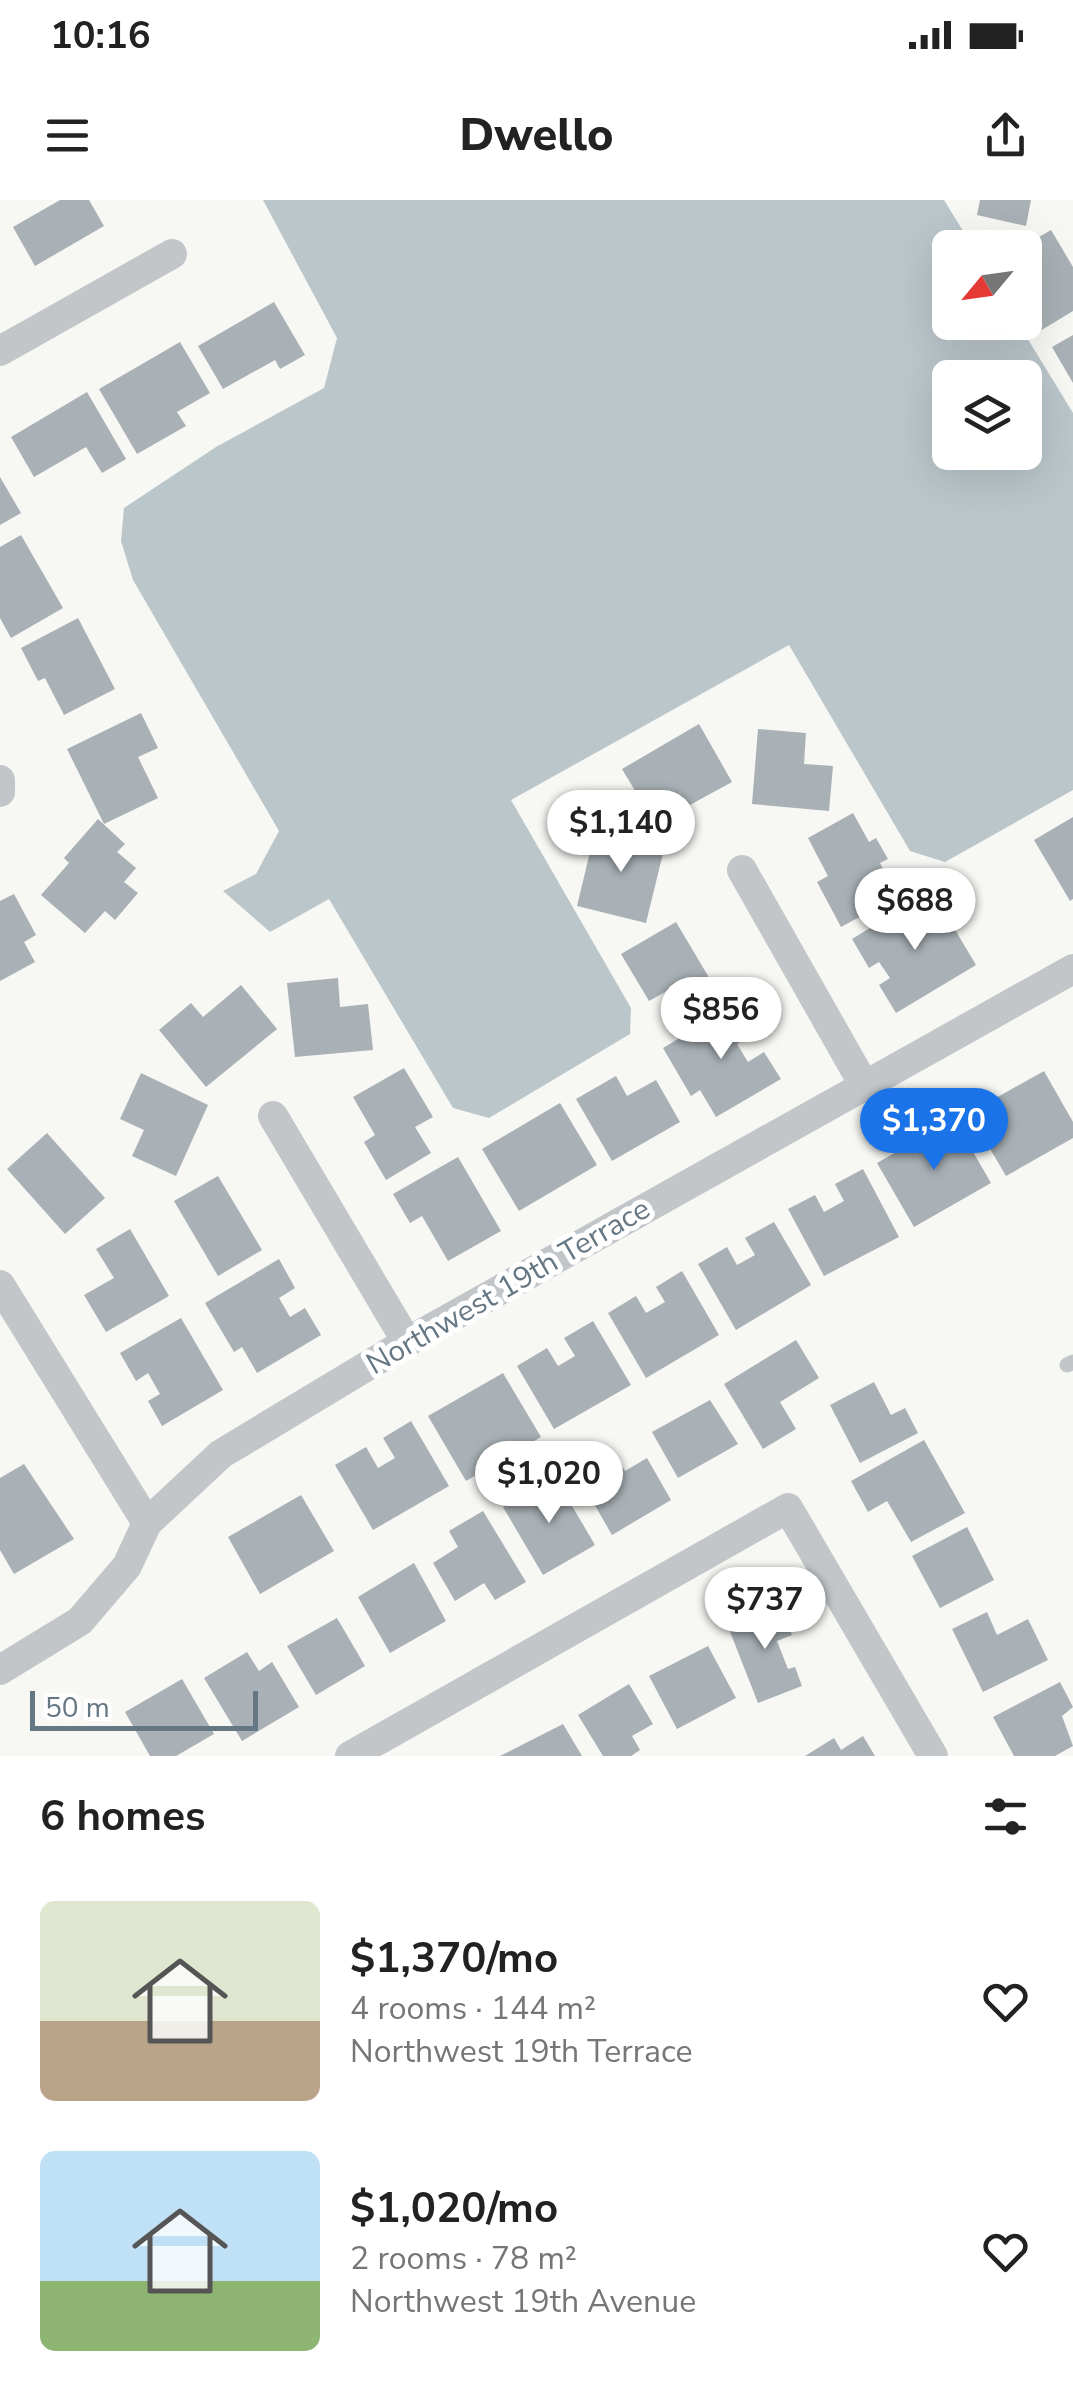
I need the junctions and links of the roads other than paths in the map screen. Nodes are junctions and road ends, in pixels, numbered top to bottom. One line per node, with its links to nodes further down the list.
1 (172, 254): 2 (street)
2 (0, 352)
3 (742, 870): 5 (street)
4 (1073, 969): 5 (street, Northwest 19th Terrace)
5 (864, 1084): 8 (street, Northwest 19th Terrace)
6 (273, 1116): 8 (street)
7 (0, 1285): 9 (street)
8 (407, 1342): 9 (street, Northwest 19th Terrace)
9 (148, 1523): 10 (street, Northwest 19th Terrace)
10 (0, 1670)
11 (350, 1756): 12 (street)
12 (933, 1756)

